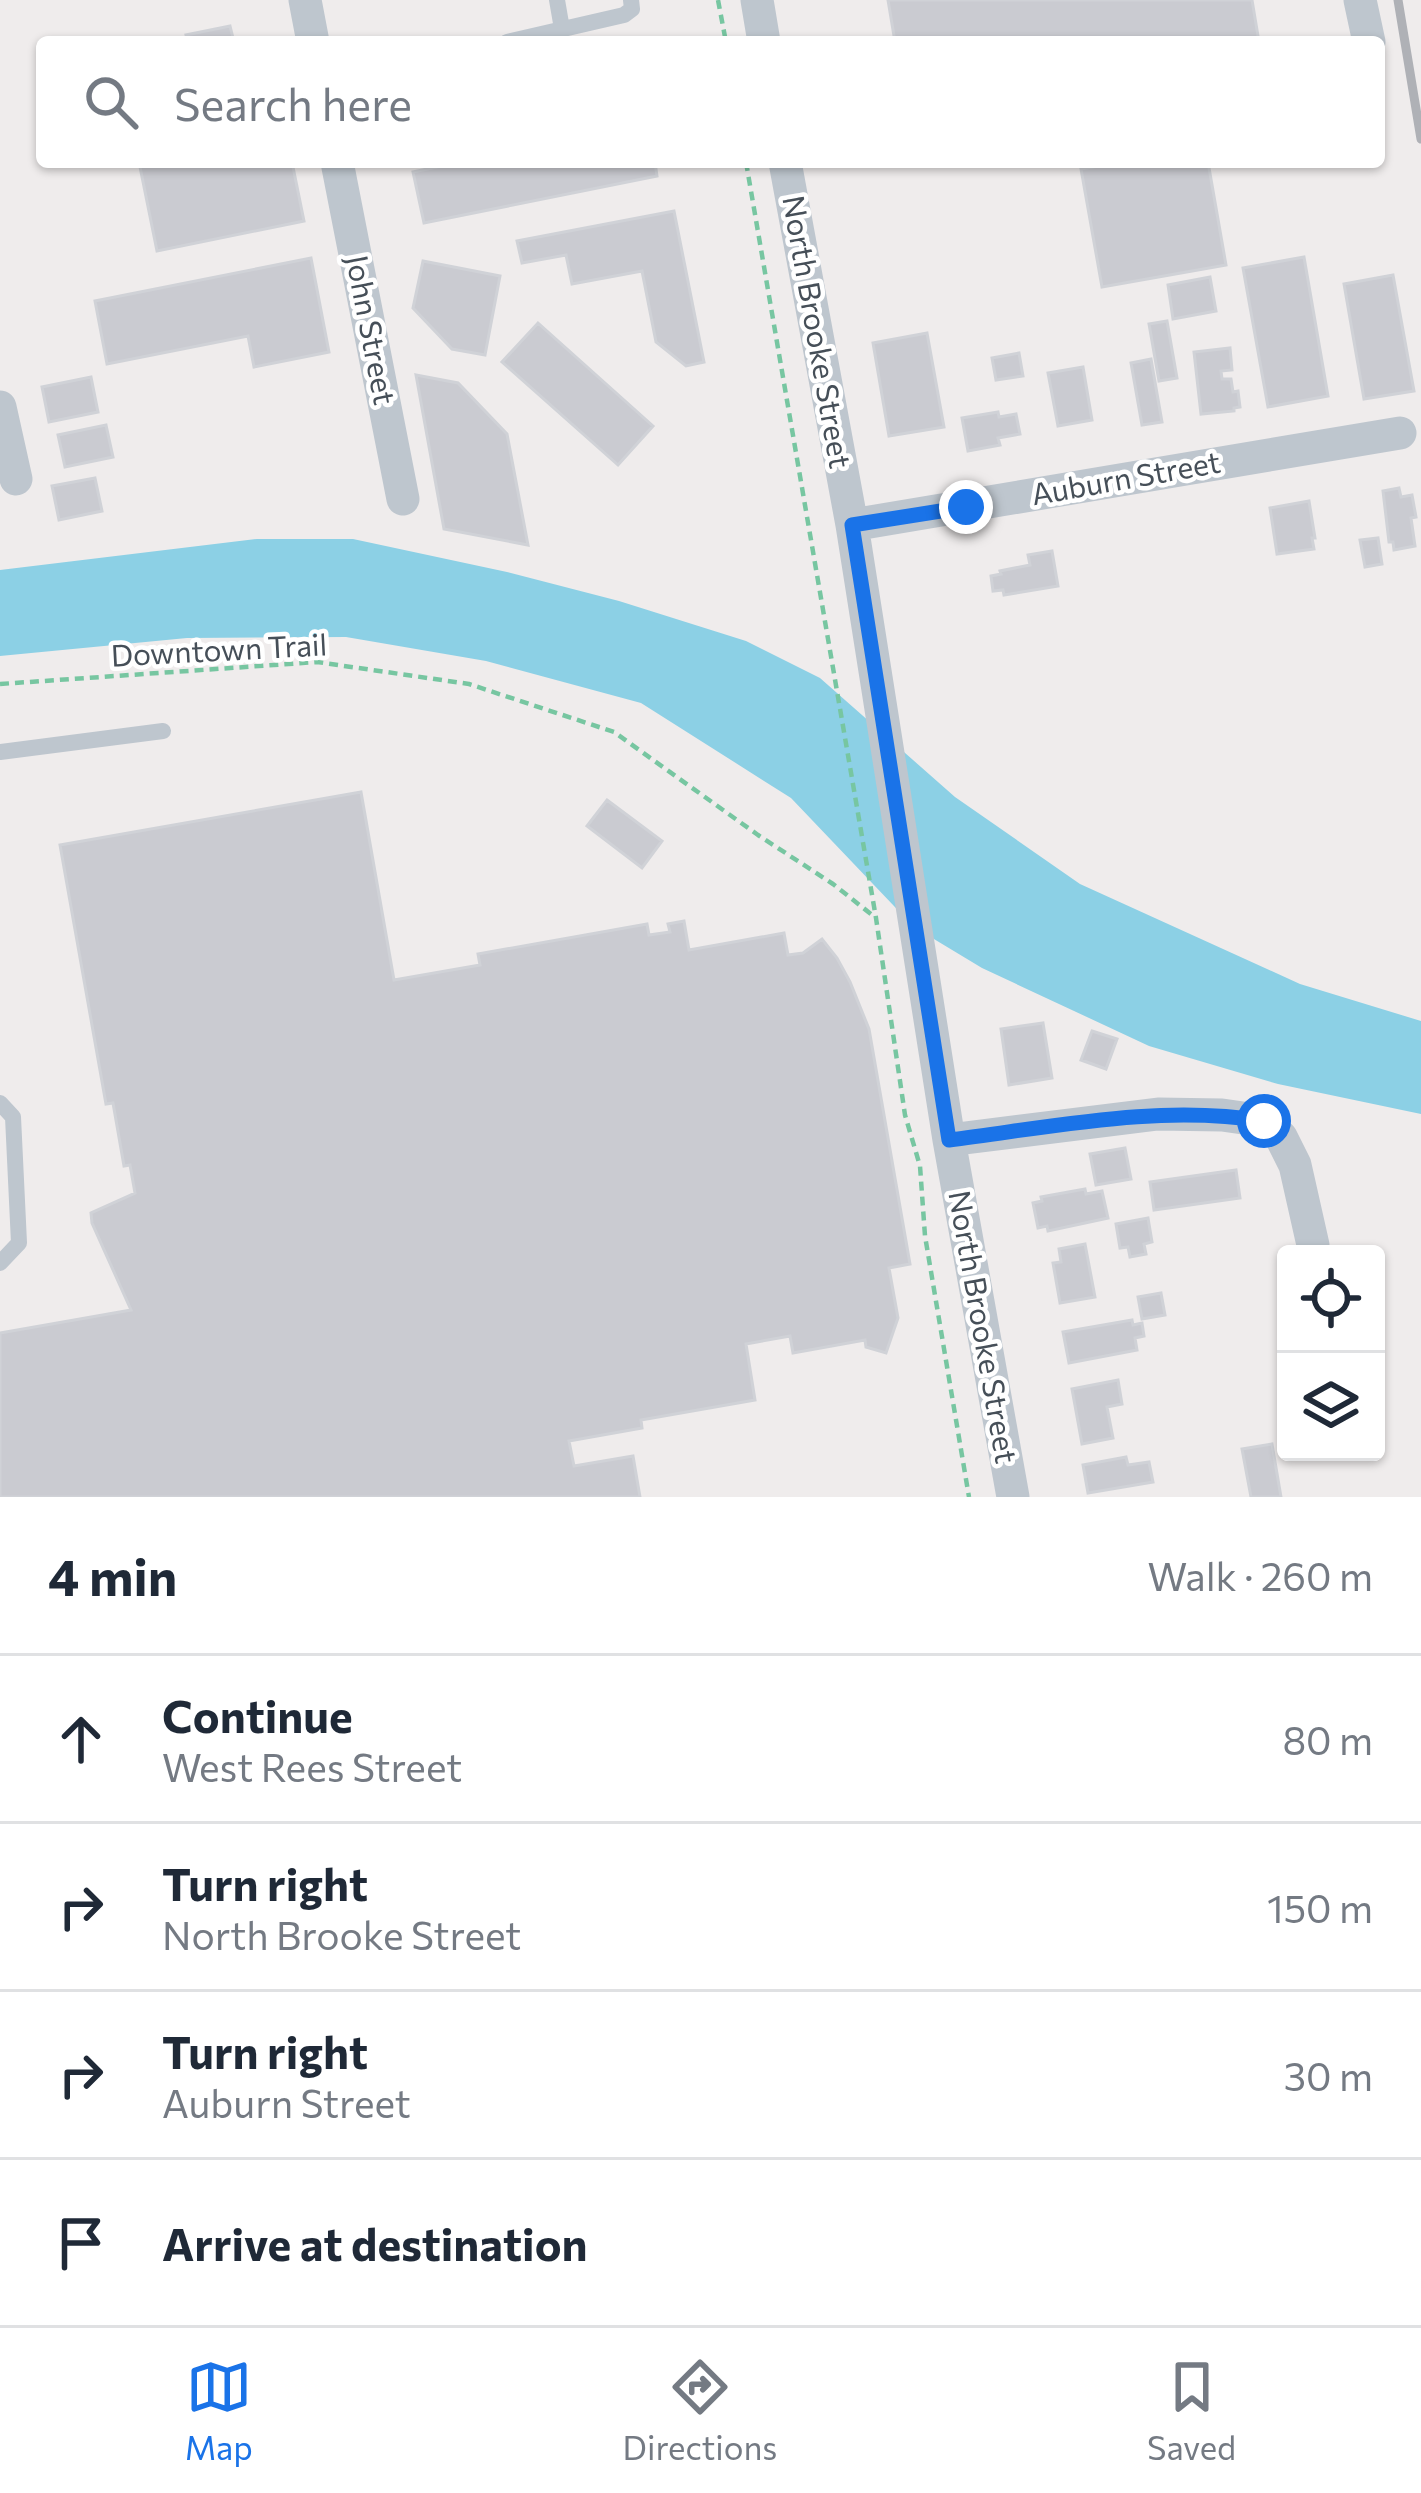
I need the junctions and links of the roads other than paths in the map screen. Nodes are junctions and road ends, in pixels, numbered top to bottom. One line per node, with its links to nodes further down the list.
1 (305, 0): 7 (street)
2 (556, 0): 6 (lane)
3 (631, 0): 6 (lane)
4 (757, 0): 9 (street)
5 (1360, 0): 10 (street)
6 (562, 29): 8 (lane)
7 (312, 36)
8 (532, 36)
9 (763, 36)
10 (1368, 36)
11 (338, 168): 16 (street, John Street)
12 (786, 168): 17 (street, North Brooke Street)
13 (0, 407): 15 (street)
14 (1400, 433): 17 (street, Auburn Street)
15 (16, 479)
16 (403, 499)
17 (852, 525): 21 (street, North Brooke Street)
18 (163, 730): 19 (lane)
19 (0, 752)
20 (0, 1103): 23 (lane)
21 (949, 1140): 22 (street); 24 (street, North Brooke Street)
22 (1313, 1244)
23 (0, 1263)
24 (1013, 1497)

